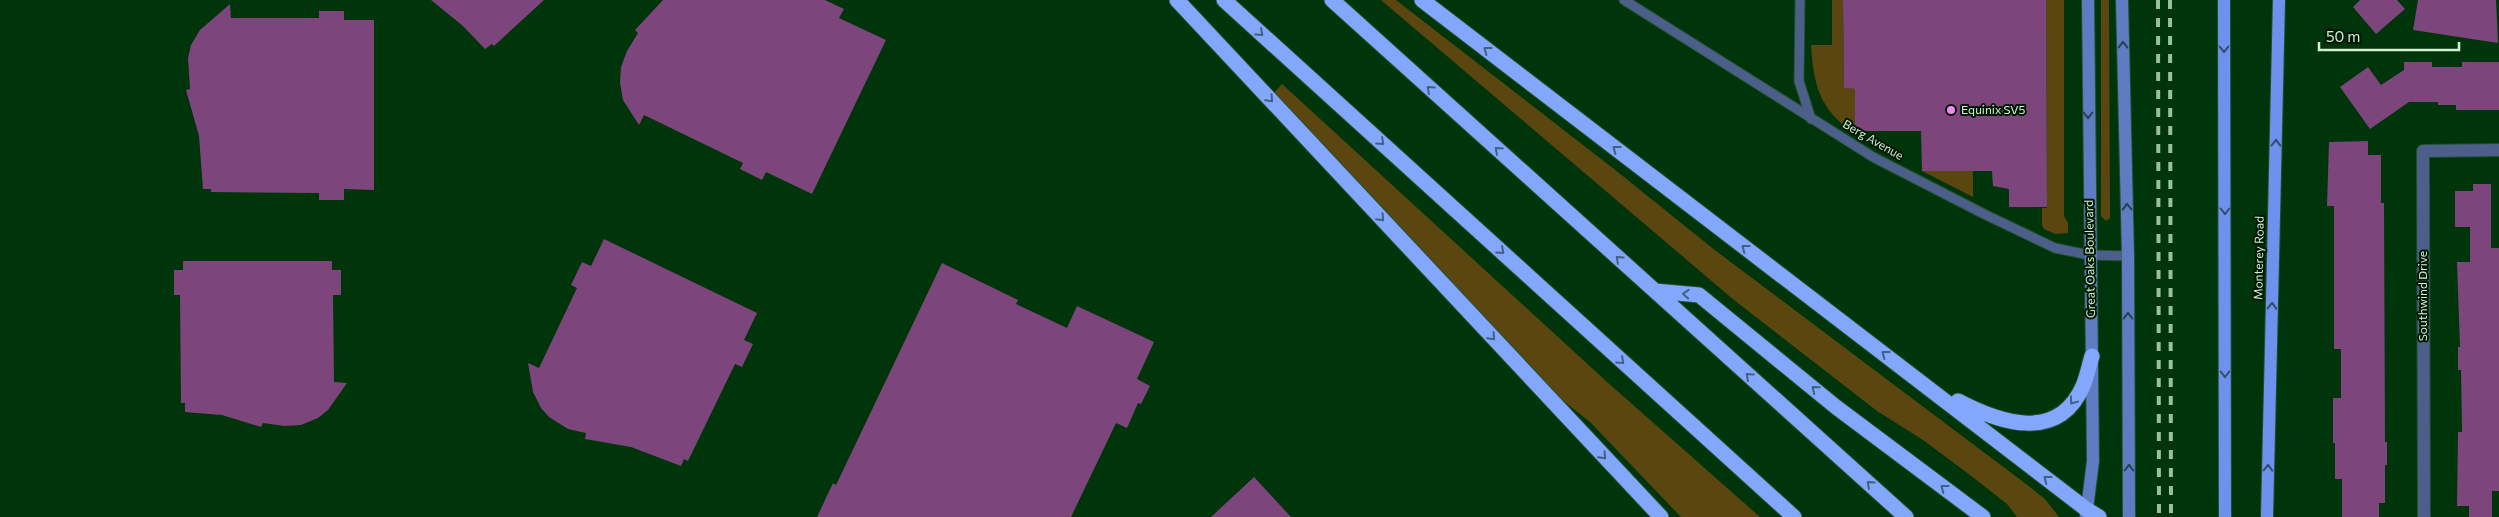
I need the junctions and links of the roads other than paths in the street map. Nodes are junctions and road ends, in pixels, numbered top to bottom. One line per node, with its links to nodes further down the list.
1 (1177, 0): 19 (highway, one-way to 19)
2 (1224, 0): 20 (highway, one-way to 20)
3 (1332, 0): 15 (highway, one-way to 3)
4 (1422, 0): 17 (highway, one-way to 4)
5 (1624, 0): 11 (lane, Berg Avenue)
6 (1800, 0): 11 (lane)
7 (2088, 0): 13 (main road, Great Oaks Boulevard, one-way to 13)
8 (2122, 0): 14 (main road, one-way to 8)
9 (2224, 0): 24 (main road, one-way to 24)
10 (2279, 0): 25 (main road, Monterey Road, one-way to 10)
11 (1810, 119): 13 (lane, Berg Avenue)
12 (2499, 150): 26 (street, Southwind Drive)
13 (2089, 255): 14 (lane, Berg Avenue); 16 (main road, Great Oaks Boulevard)
14 (2128, 256): 23 (main road, one-way to 14)
15 (1655, 291): 21 (highway, one-way to 15); 22 (highway, one-way to 15)
16 (2092, 356): 17 (highway, one-way to 17); 18 (main road, Great Oaks Boulevard)
17 (1924, 383): 18 (highway, one-way to 17)
18 (2090, 514)
19 (1661, 517)
20 (1794, 517)
21 (1906, 517)
22 (1983, 517)
23 (2129, 517)
24 (2225, 517)
25 (2266, 517)
26 (2424, 517)

